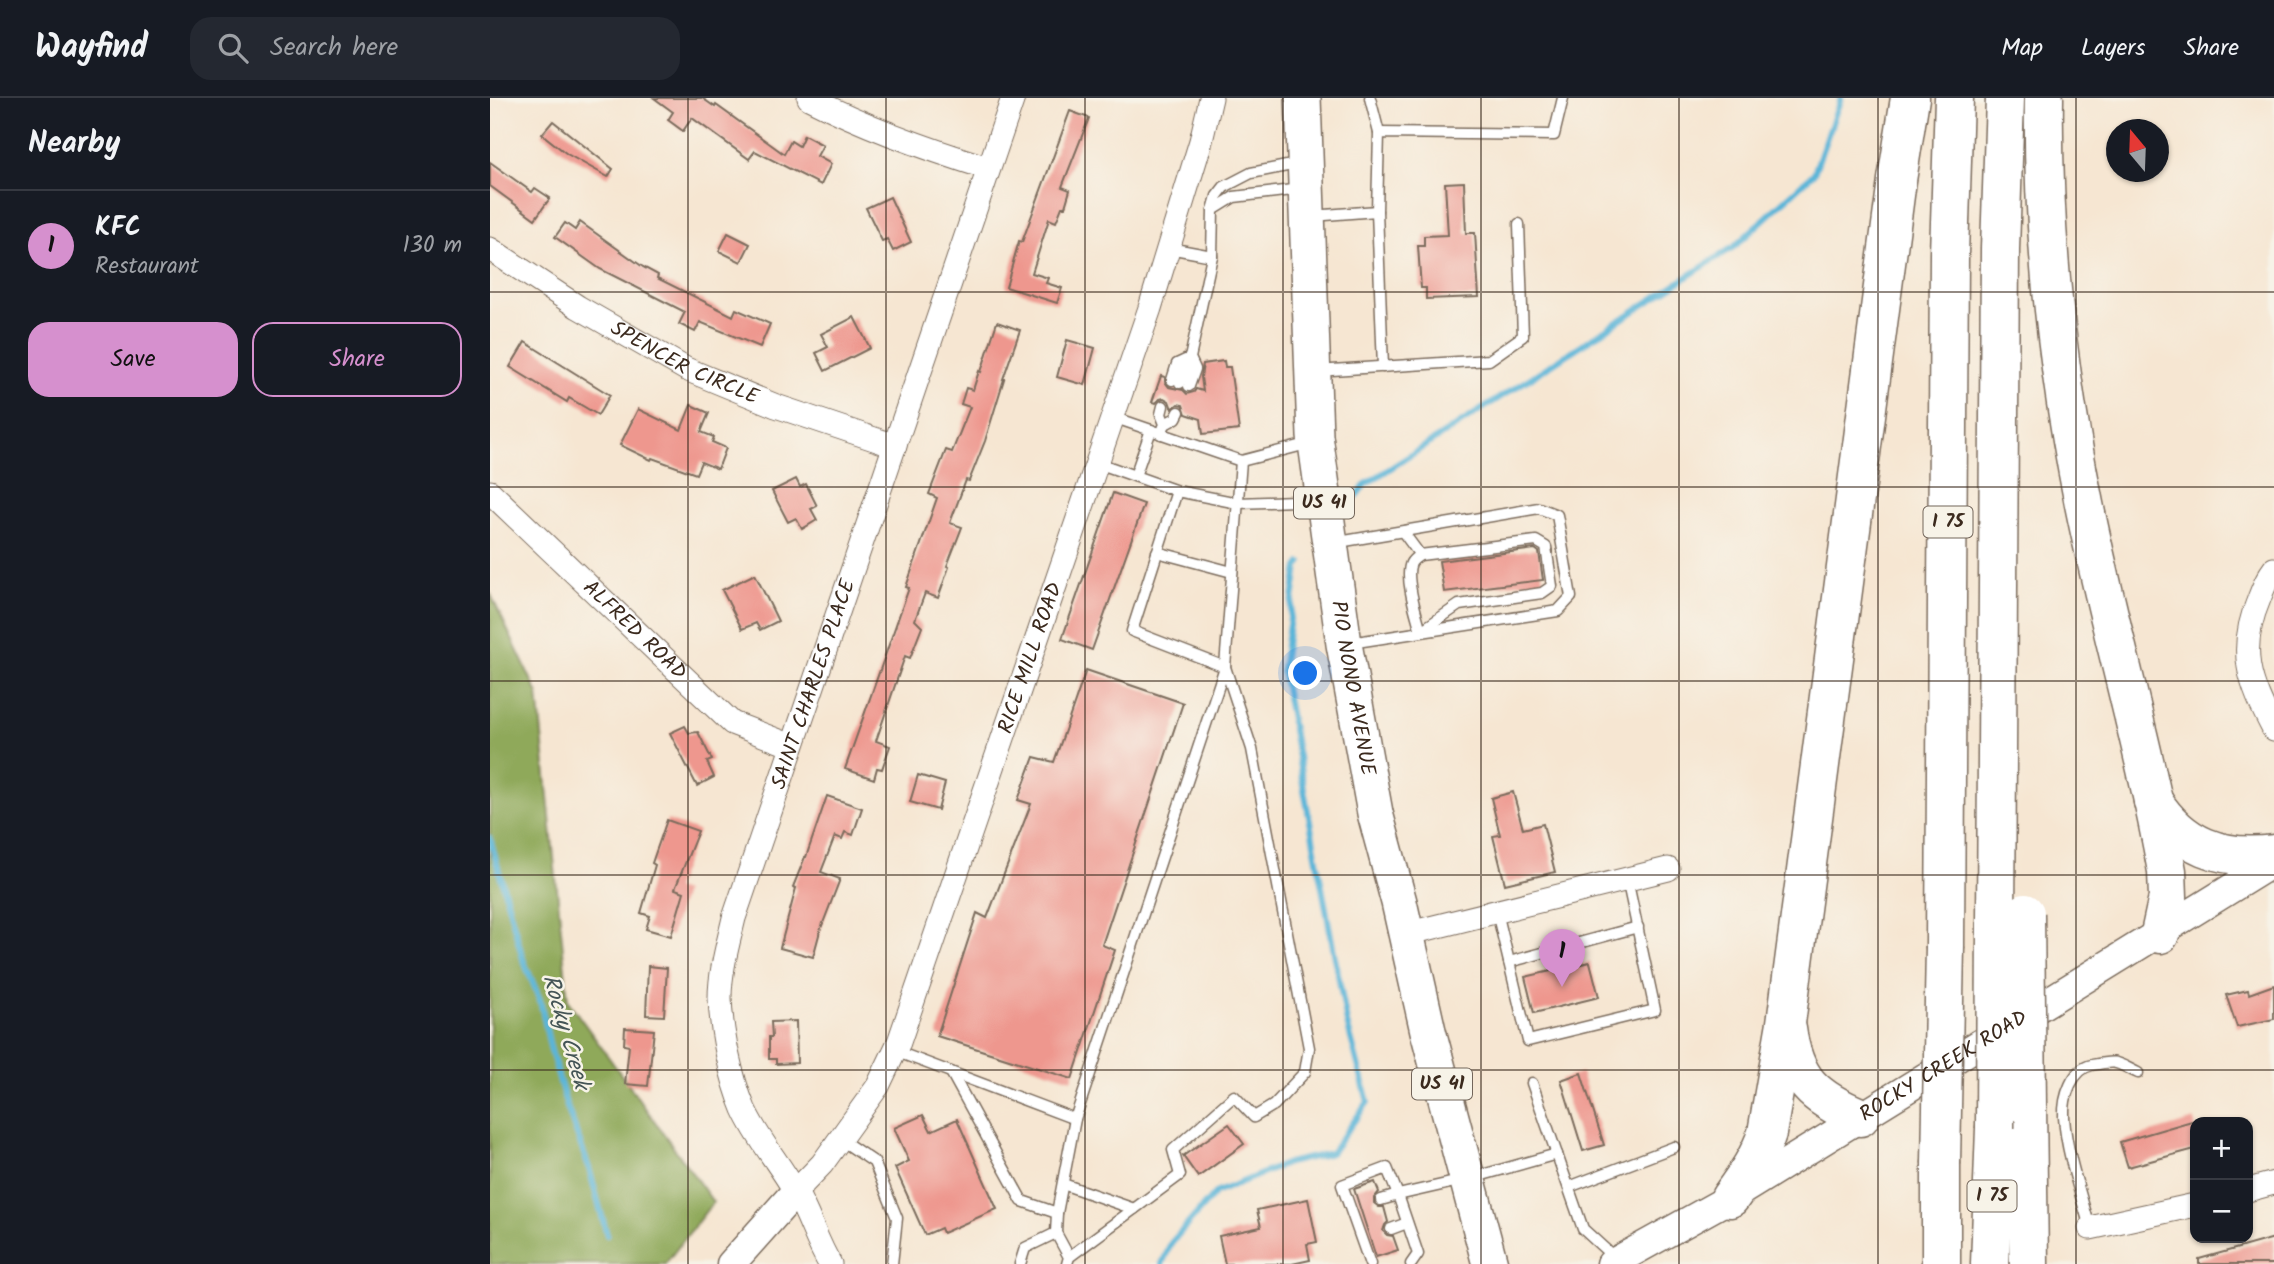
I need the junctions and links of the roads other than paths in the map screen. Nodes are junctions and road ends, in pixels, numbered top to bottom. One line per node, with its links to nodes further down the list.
1 (809, 98): 12 (street)
2 (1013, 98): 12 (street, SAINT CHARLES PLACE)
3 (1212, 98): 17 (street, RICE MILL ROAD)
4 (1303, 98): 13 (main road, PIO NONO AVENUE / US 41)
5 (1370, 98): 11 (lane)
6 (1563, 98): 11 (lane)
7 (1910, 98): 57 (highway)
8 (1954, 98): 92 (highway, I 75, bridge)
9 (2005, 98): 52 (highway, I 75)
10 (2044, 98): 46 (highway)
11 (1380, 134): 15 (lane)
12 (988, 168): 27 (street, SAINT CHARLES PLACE)
13 (1305, 189): 14 (lane); 14 (lane); 15 (lane); 22 (main road, PIO NONO AVENUE / US 41)
14 (1213, 210): 19 (lane)
15 (1377, 211): 21 (lane)
16 (1519, 224): 21 (lane)
17 (1169, 248): 19 (lane); 24 (street, RICE MILL ROAD)
18 (490, 249): 27 (street, SPENCER CIRCLE)
19 (1212, 256): 20 (lane)
20 (1190, 358): 20 (lane)
21 (1382, 367): 22 (lane)
22 (1314, 371): 26 (main road, PIO NONO AVENUE / US 41)
23 (1171, 409): 25 (lane)
24 (1113, 417): 25 (lane); 29 (street, RICE MILL ROAD)
25 (1159, 429): 28 (lane); 30 (lane)
26 (1316, 442): 28 (lane); 33 (main road, PIO NONO AVENUE / US 41)
27 (895, 446): 45 (street, SAINT CHARLES PLACE)
28 (1241, 461): 34 (lane)
29 (1098, 463): 30 (lane); 58 (street, RICE MILL ROAD)
30 (1136, 476): 31 (lane)
31 (1177, 491): 34 (lane); 37 (lane)
32 (490, 492): 45 (street, ALFRED ROAD)
33 (1324, 500): 34 (lane); 36 (main road, PIO NONO AVENUE / US 41)
34 (1238, 503): 40 (lane)
35 (1403, 532): 36 (lane); 38 (lane); 41 (lane)
36 (1329, 543): 42 (main road, PIO NONO AVENUE / US 41)
37 (1157, 552): 40 (lane); 43 (lane)
38 (1420, 555): 41 (lane); 41 (lane)
39 (2274, 569): 44 (street)
40 (1232, 572): 43 (lane)
41 (1421, 631): 42 (lane)
42 (1344, 644): 54 (main road, PIO NONO AVENUE / US 41)
43 (1225, 667): 63 (lane); 77 (lane)
44 (2274, 730)
45 (792, 746): 72 (street, SAINT CHARLES PLACE)
46 (2152, 799): 47 (highway); 55 (highway)
47 (2274, 854)
48 (2274, 862): 55 (street, ROCKY CREEK ROAD)
49 (1668, 869): 50 (street)
50 (1627, 879): 51 (street); 53 (lane)
51 (1497, 912): 54 (street); 56 (lane)
52 (2010, 918): 93 (highway, I 75, bridge); 94 (highway, bridge)
53 (1637, 927): 56 (lane); 56 (lane)
54 (1406, 934): 67 (main road, PIO NONO AVENUE / US 41)
55 (2160, 934): 62 (street, ROCKY CREEK ROAD)
56 (1509, 962)
57 (1786, 1023): 62 (highway); 74 (highway)
58 (895, 1051): 59 (lane); 64 (street, RICE MILL ROAD)
59 (951, 1072): 63 (lane); 78 (lane)
60 (2138, 1073): 80 (lane)
61 (1532, 1083): 66 (lane)
62 (1860, 1117): 74 (street, ROCKY CREEK ROAD)
63 (1075, 1119): 69 (lane)
64 (840, 1139): 72 (street, RICE MILL ROAD); 87 (lane)
65 (1674, 1147): 70 (lane)
66 (1557, 1154): 67 (lane); 70 (lane)
67 (1468, 1179): 73 (lane); 91 (main road, PIO NONO AVENUE / US 41)
68 (2274, 1183): 71 (street)
69 (1063, 1184): 77 (lane); 78 (lane)
70 (1569, 1187): 84 (lane)
71 (2253, 1189)
72 (796, 1191): 85 (street); 86 (street, SAINT CHARLES PLACE)
73 (1398, 1195): 75 (lane); 79 (lane); 89 (lane)
74 (1730, 1198): 84 (street, ROCKY CREEK ROAD)
75 (1381, 1200)
76 (2190, 1206): 80 (street)
77 (1134, 1209): 83 (lane)
78 (1057, 1213): 82 (lane)
79 (1408, 1223): 81 (lane); 90 (lane)
80 (2090, 1228)
81 (1391, 1229)
82 (1056, 1233): 83 (lane); 88 (lane)
83 (1068, 1260)
84 (1614, 1262)
85 (731, 1264)
86 (830, 1264)
87 (892, 1264)
88 (1020, 1264)
89 (1370, 1264)
90 (1411, 1264)
91 (1490, 1264)
92 (1941, 1264)
93 (1990, 1264)
94 (2029, 1264)

